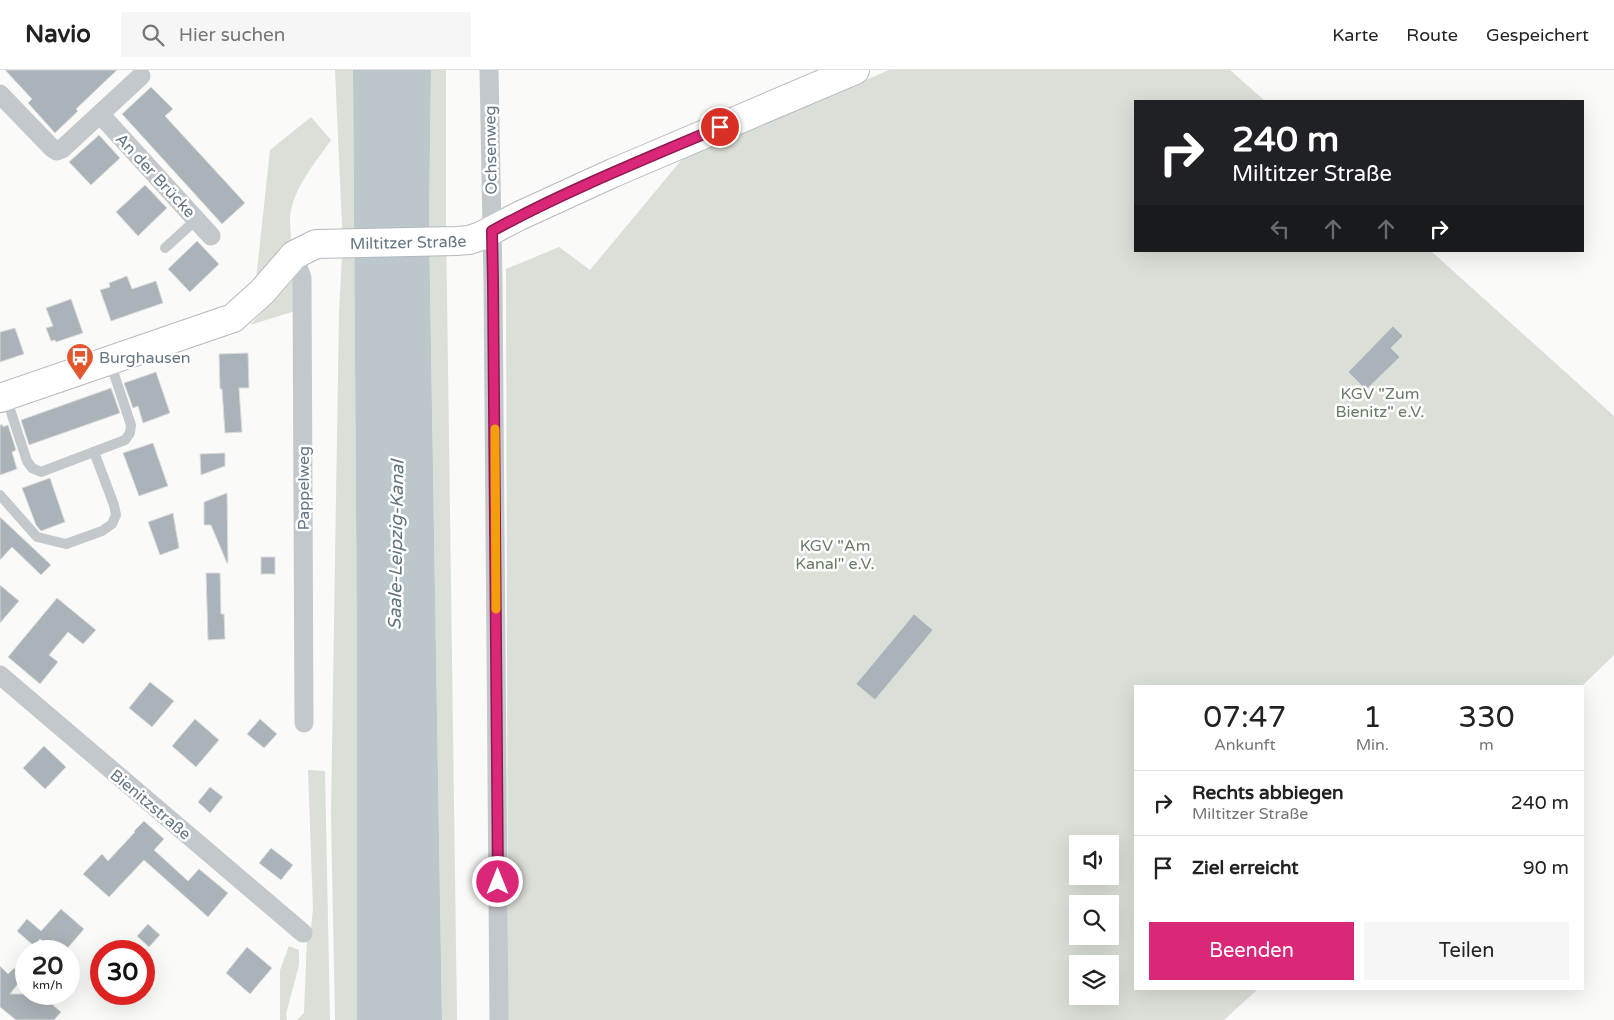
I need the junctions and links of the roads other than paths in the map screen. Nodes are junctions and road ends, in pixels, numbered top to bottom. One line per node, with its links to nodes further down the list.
1 (489, 70): 7 (street, Ochsenweg)
2 (855, 70): 7 (street, Miltitzer Straße)
3 (141, 76): 5 (street)
4 (0, 94): 5 (street)
5 (100, 114): 6 (street, An der Brücke)
6 (197, 219): 8 (street, An der Brücke); 9 (lane)
7 (492, 231): 10 (street, Miltitzer Straße); 18 (street)
8 (210, 236)
9 (165, 248)
10 (294, 255): 11 (street, Miltitzer Straße); 16 (street, Pappelweg)
11 (110, 361): 12 (street, Miltitzer Straße); 13 (lane)
12 (3, 398): 13 (lane)
13 (94, 452): 14 (lane)
14 (0, 495)
15 (0, 675): 17 (street, Bienitzstraße)
16 (304, 723)
17 (303, 933)
18 (500, 1020)

